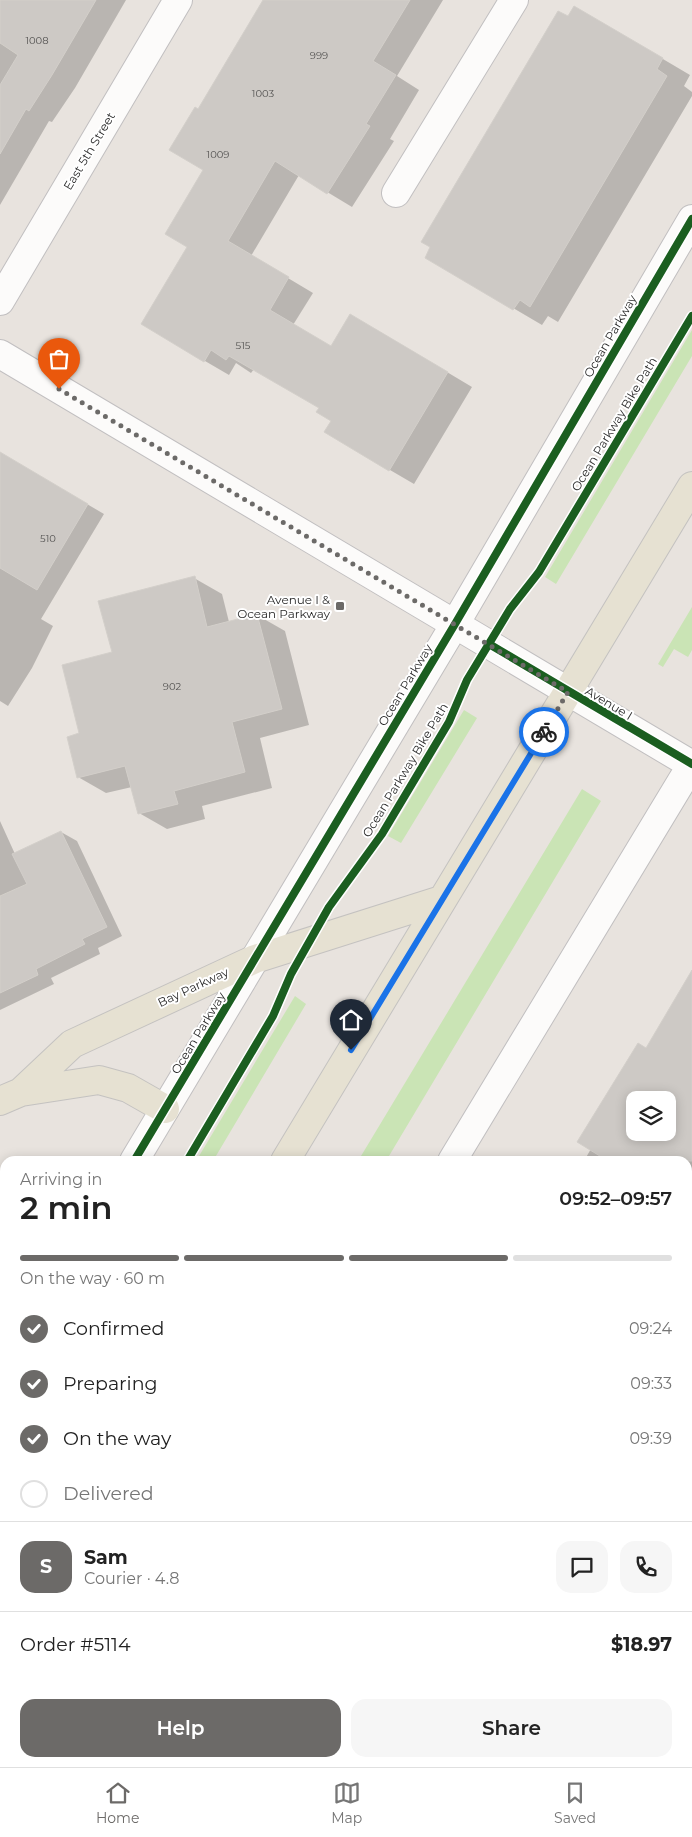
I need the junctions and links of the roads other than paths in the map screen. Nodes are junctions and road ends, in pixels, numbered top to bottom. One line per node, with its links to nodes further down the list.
1 (178, 0): 5 (street, East 5th Street)
2 (514, 0): 3 (street)
3 (396, 193)
4 (692, 219): 8 (street, Ocean Parkway)
5 (0, 301)
6 (0, 354): 8 (street, Avenue I)
7 (692, 486): 9 (main road)
8 (454, 624): 9 (street, Avenue I); 12 (street, Ocean Parkway)
9 (568, 692): 10 (street, Avenue I); 11 (main road)
10 (692, 765): 17 (street)
11 (441, 900): 12 (main road, Bay Parkway); 16 (main road)
12 (255, 959): 13 (main road, Bay Parkway); 14 (street, Ocean Parkway)
13 (10, 1096): 14 (main road, Bay Parkway)
14 (165, 1109): 15 (street, Ocean Parkway)
15 (137, 1156)
16 (288, 1156)
17 (455, 1156)

